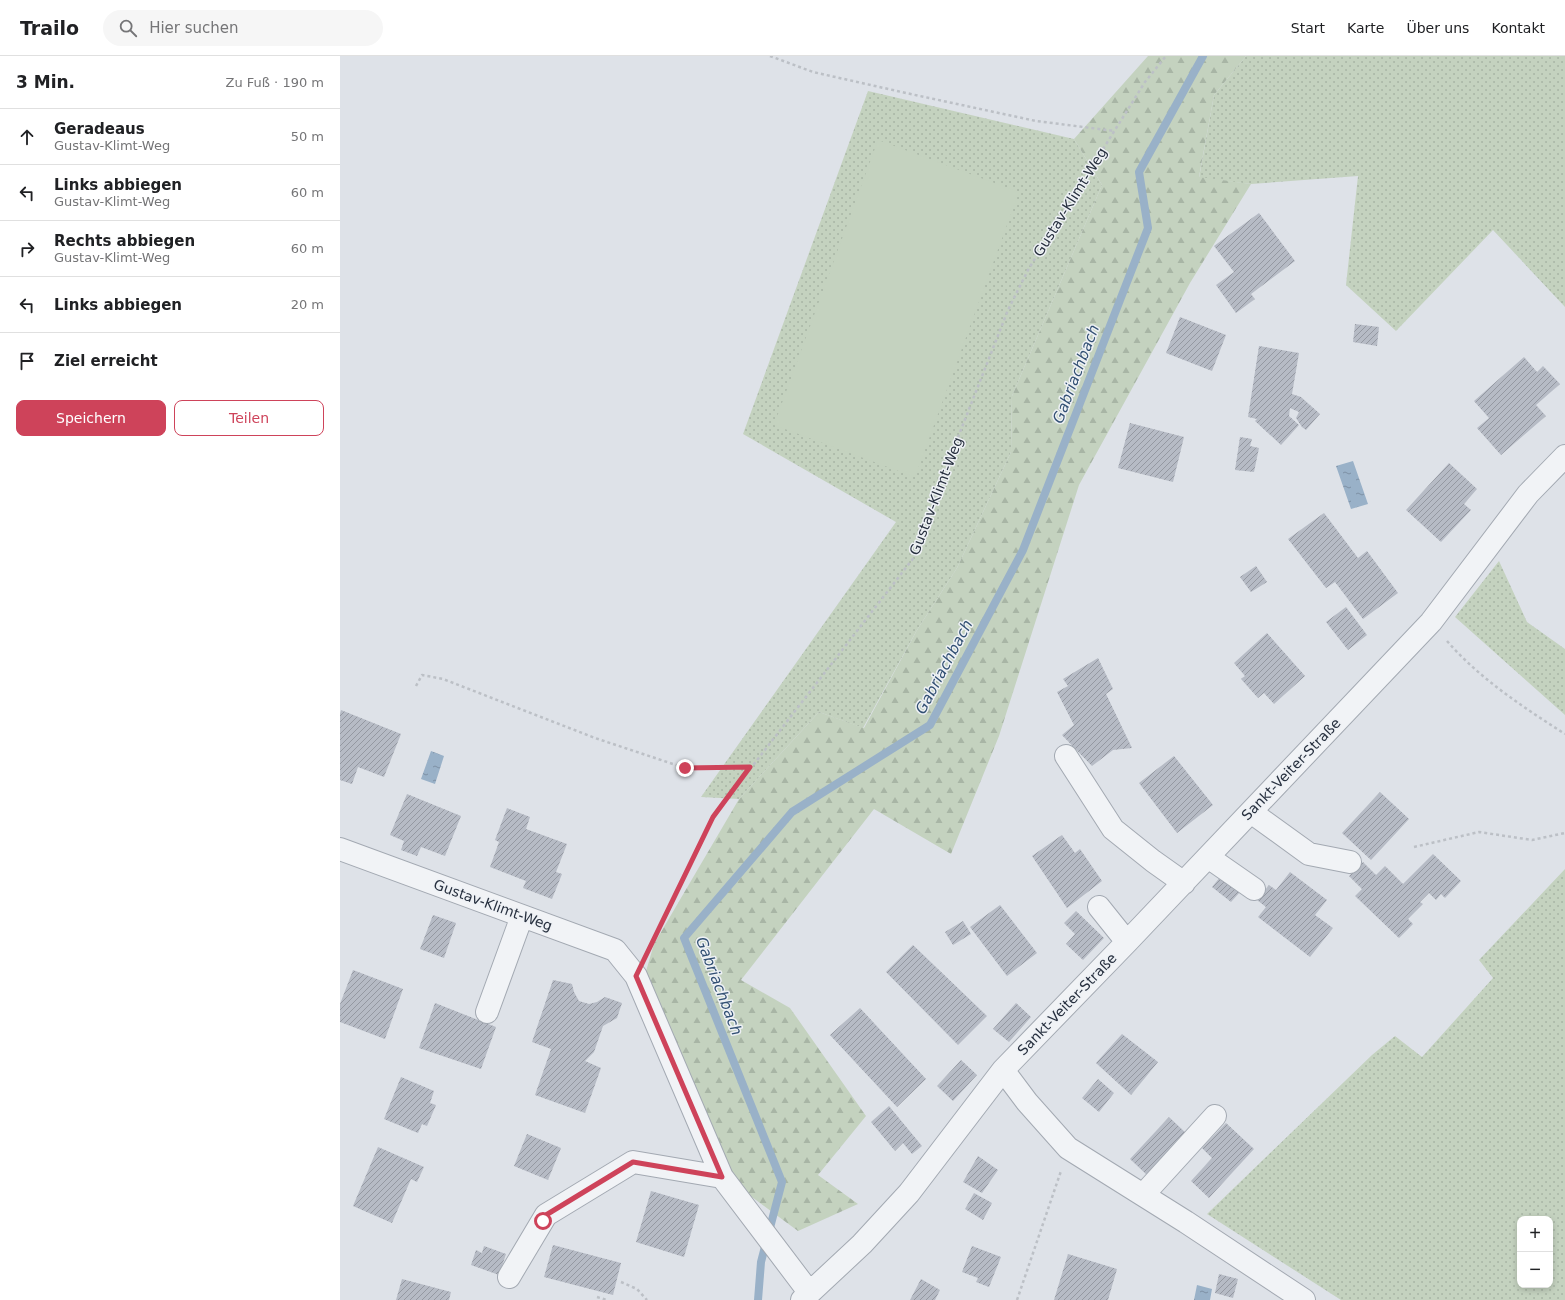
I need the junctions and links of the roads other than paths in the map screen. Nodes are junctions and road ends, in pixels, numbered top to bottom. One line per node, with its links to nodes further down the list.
1 (1565, 456): 3 (street, Sankt-Veiter-Straße)
2 (1066, 756): 7 (street)
3 (1250, 812): 5 (street, Sankt-Veiter-Straße); 6 (street)
4 (340, 849): 10 (street, Gustav-Klimt-Weg)
5 (1208, 857): 7 (street, Sankt-Veiter-Straße); 8 (street)
6 (1350, 862)
7 (1184, 883): 11 (street, Sankt-Veiter-Straße)
8 (1254, 889)
9 (1099, 907): 11 (street)
10 (522, 916): 12 (street); 15 (street, Gustav-Klimt-Weg)
11 (1127, 942): 13 (street, Sankt-Veiter-Straße)
12 (487, 1012)
13 (1003, 1070): 16 (street); 18 (street, Sankt-Veiter-Straße)
14 (1215, 1116): 16 (street)
15 (722, 1177): 17 (street); 18 (street, Gustav-Klimt-Weg)
16 (1143, 1195): 19 (street)
17 (509, 1277)
18 (805, 1296)
19 (1304, 1300)

